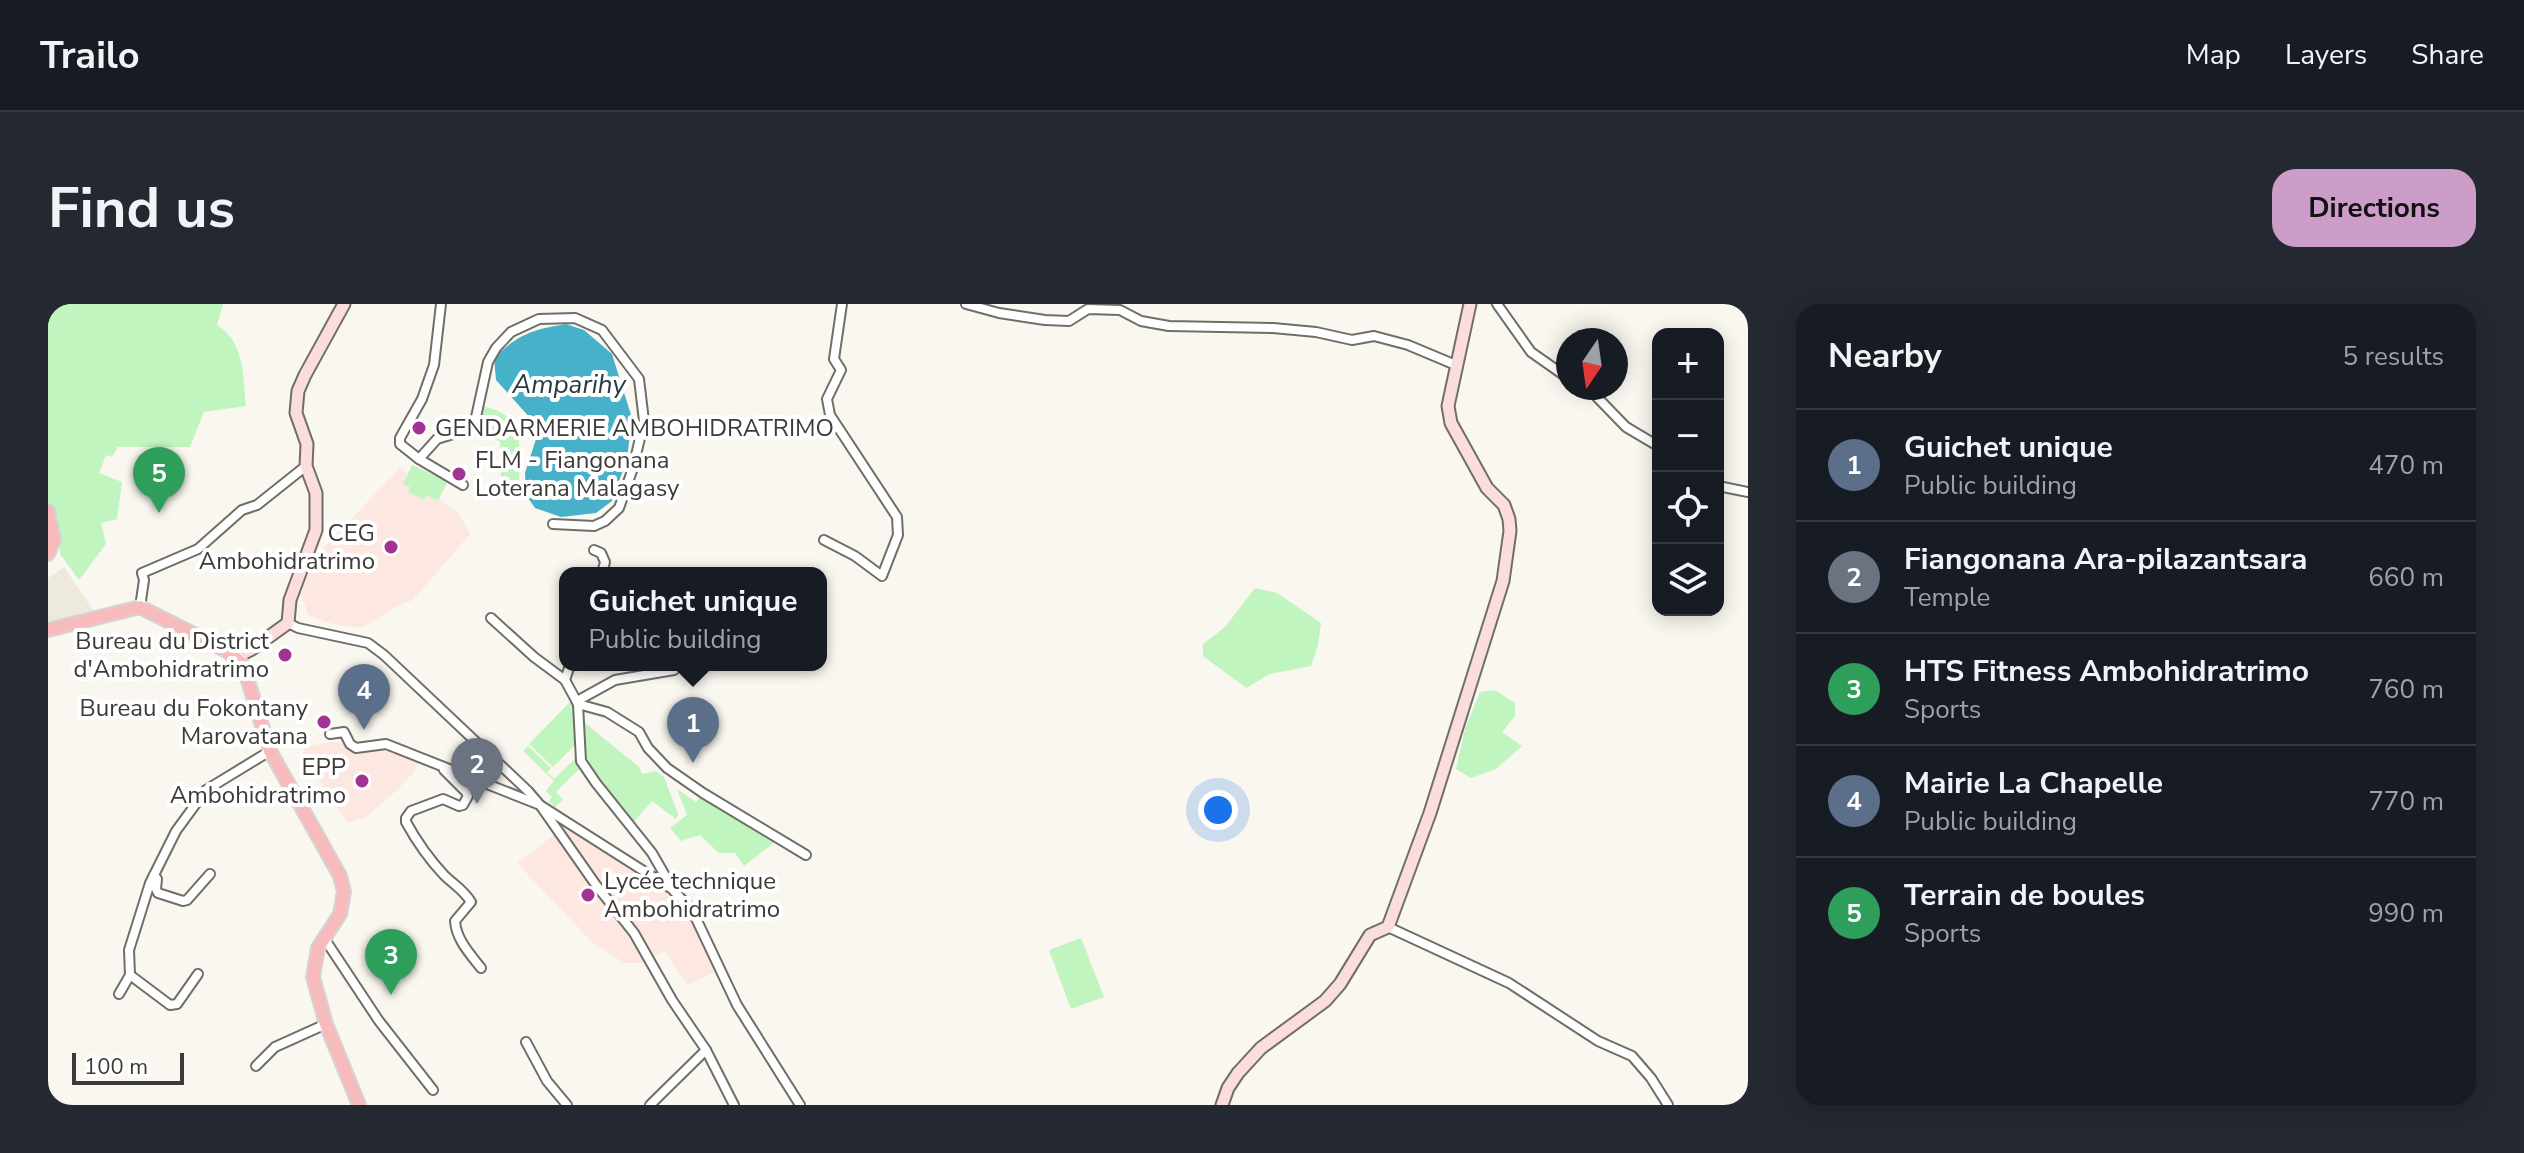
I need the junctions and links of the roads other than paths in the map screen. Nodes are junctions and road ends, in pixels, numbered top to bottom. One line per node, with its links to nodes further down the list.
1 (344, 304): 12 (street)
2 (441, 304): 11 (street)
3 (842, 304): 18 (street)
4 (966, 304): 7 (street)
5 (1470, 304): 7 (street)
6 (1497, 304): 8 (street)
7 (1458, 366): 39 (street)
8 (1556, 370)
9 (1600, 400): 10 (street)
10 (1652, 442)
11 (419, 459): 13 (street); 17 (street)
12 (306, 466): 22 (street); 24 (street)
13 (463, 485)
14 (1724, 487): 15 (street)
15 (1748, 492)
16 (48, 511): 20 (main road)
17 (553, 524)
18 (824, 540)
19 (594, 550): 21 (street)
20 (48, 554)
21 (604, 567)
22 (140, 607): 25 (main road); 26 (main road)
23 (491, 618): 29 (street)
24 (288, 623): 26 (street); 34 (street)
25 (48, 630)
26 (235, 658): 32 (main road)
27 (568, 671): 29 (street)
28 (668, 671): 30 (street)
29 (565, 680): 30 (street)
30 (578, 703): 35 (street); 38 (street)
31 (330, 734): 33 (street)
32 (270, 751): 37 (street); 40 (main road)
33 (441, 767): 34 (street); 41 (street)
34 (540, 805): 38 (street); 47 (street)
35 (806, 855)
36 (210, 874): 37 (street)
37 (154, 875): 43 (street)
38 (672, 889): 54 (street)
39 (1388, 927): 55 (street); 56 (street)
40 (324, 938): 45 (main road); 49 (street)
41 (481, 968)
42 (198, 974): 43 (street)
43 (130, 975): 44 (street)
44 (119, 994)
45 (326, 1024): 48 (street); 50 (main road)
46 (526, 1042): 51 (street)
47 (706, 1050): 52 (street); 53 (street)
48 (256, 1066)
49 (433, 1090)
50 (359, 1105)
51 (567, 1105)
52 (650, 1105)
53 (734, 1105)
54 (800, 1105)
55 (1222, 1105)
56 (1668, 1105)

